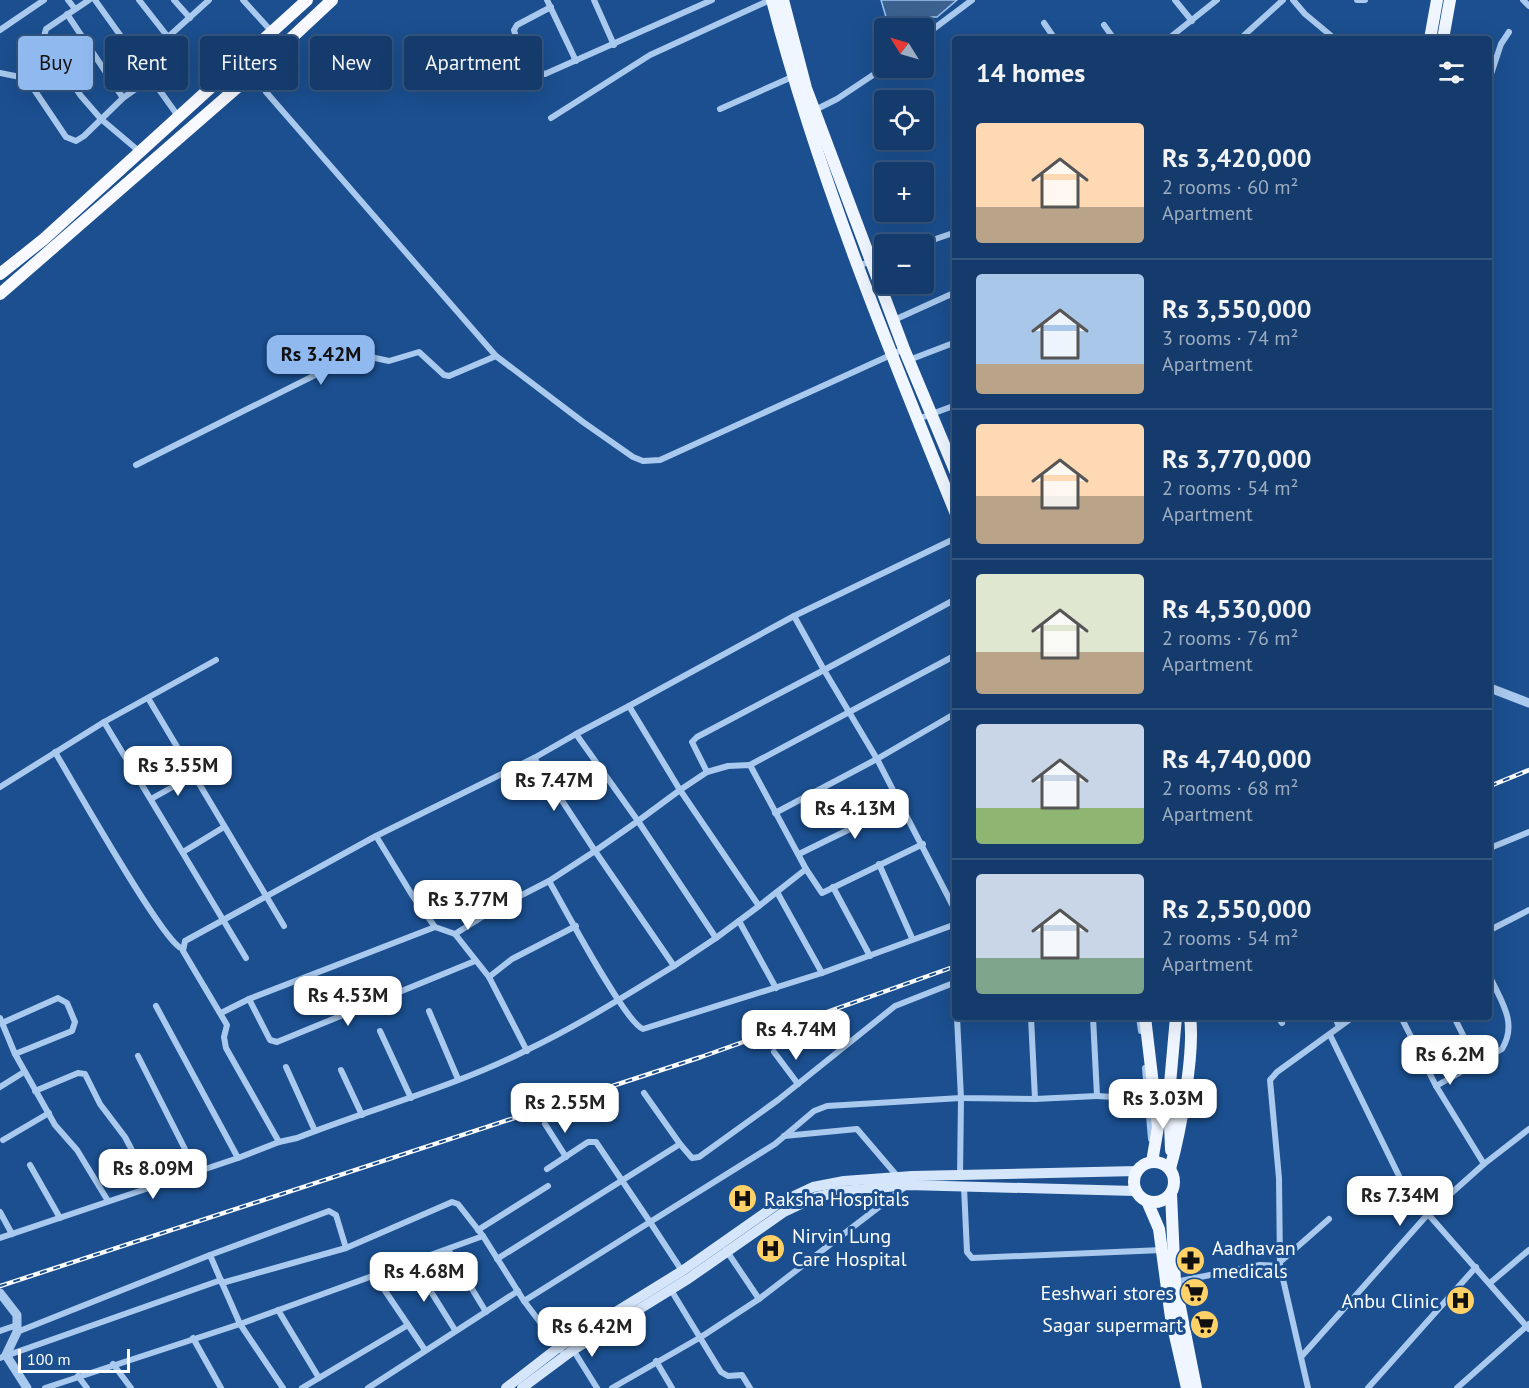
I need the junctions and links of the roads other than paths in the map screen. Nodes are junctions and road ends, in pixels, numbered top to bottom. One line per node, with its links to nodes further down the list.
1 (44, 0): 36 (street)
2 (68, 0): 29 (street)
3 (89, 0): 29 (street)
4 (95, 0): 39 (street)
5 (139, 0): 40 (street)
6 (174, 0): 31 (street)
7 (209, 0): 31 (street)
8 (243, 0): 37 (street)
9 (308, 0): 37 (highway)
10 (334, 0): 70 (highway)
11 (547, 0): 28 (street)
12 (594, 0): 49 (street)
13 (712, 0): 49 (street)
14 (771, 0): 54 (main road); 62 (street)
15 (783, 0): 60 (main road)
16 (972, 0): 35 (street)
17 (1175, 0): 32 (street)
18 (1217, 0): 26 (street)
19 (1283, 0): 45 (street)
20 (1293, 0): 46 (street)
21 (1357, 0): 22 (street)
22 (1365, 0)
23 (1437, 0): 47 (main road)
24 (1450, 0): 48 (main road)
25 (1523, 0): 27 (street)
26 (1209, 3): 32 (street)
27 (1529, 6)
28 (551, 7): 50 (street); 50 (street)
29 (75, 9): 30 (street)
30 (67, 14): 58 (street); 63 (street)
31 (190, 18): 41 (street)
32 (1192, 21): 44 (street)
33 (1044, 23): 42 (street)
34 (1104, 25): 43 (street)
35 (934, 28)
36 (0, 30)
37 (272, 32): 61 (highway)
38 (1509, 32): 51 (street)
39 (120, 36)
40 (167, 36)
41 (169, 36)
42 (1053, 36)
43 (1112, 36)
44 (1172, 36)
45 (1243, 36)
46 (1331, 36)
47 (1431, 36)
48 (1444, 36)
49 (614, 45): 50 (street)
50 (576, 61)
51 (1492, 71)
52 (0, 73): 63 (street)
53 (874, 74): 60 (street)
54 (792, 77): 59 (street); 68 (main road)
55 (134, 90): 58 (street)
56 (157, 90): 61 (street)
57 (266, 92): 76 (street)
58 (123, 98): 63 (street)
59 (720, 109)
60 (815, 110): 67 (main road)
61 (179, 118): 64 (highway)
62 (552, 118)
63 (101, 119): 64 (street)
64 (141, 152): 69 (highway)
65 (952, 233): 66 (street)
66 (934, 240)
67 (872, 261): 68 (street); 72 (main road)
68 (856, 266): 74 (main road)
69 (0, 274)
70 (0, 294)
71 (952, 294): 72 (street)
72 (894, 320): 75 (main road)
73 (952, 343): 75 (street)
74 (892, 354): 75 (street); 76 (street); 79 (main road)
75 (907, 354): 78 (main road)
76 (496, 356): 81 (street)
77 (952, 406): 78 (street)
78 (931, 414): 79 (street); 80 (main road)
79 (918, 419): 82 (main road)
80 (952, 457)
81 (136, 465)
82 (952, 504)
83 (952, 540): 85 (street)
84 (952, 601): 88 (street)
85 (794, 616): 88 (street); 92 (street)
86 (952, 657): 93 (street)
87 (216, 660): 90 (street)
88 (824, 670): 93 (street); 101 (street)
89 (1492, 689): 91 (street)
90 (148, 698): 95 (street); 102 (street)
91 (1529, 703)
92 (629, 706): 96 (street); 104 (street)
93 (850, 714): 99 (street); 100 (street)
94 (952, 715): 99 (street)
95 (104, 722): 97 (street); 105 (street)
96 (576, 734): 98 (street); 108 (street)
97 (56, 752): 103 (street); 136 (street)
98 (534, 758): 111 (street); 115 (street)
99 (877, 759): 106 (street); 107 (street)
100 (750, 765): 101 (street); 107 (street)
101 (707, 772): 104 (street)
102 (194, 775): 105 (street); 109 (street)
103 (0, 787)
104 (680, 790): 108 (street); 124 (street)
105 (151, 799): 114 (street)
106 (901, 804): 112 (street); 116 (street)
107 (775, 813): 116 (street)
108 (638, 821): 115 (street); 134 (street)
109 (224, 827): 114 (street); 122 (street)
110 (1529, 832): 113 (street)
111 (376, 836): 122 (street); 131 (street)
112 (923, 844): 117 (street); 123 (street)
113 (1492, 847)
114 (183, 852): 126 (street)
115 (595, 852): 119 (street); 140 (street)
116 (799, 854): 118 (street)
117 (879, 864): 120 (street); 135 (street)
118 (806, 869): 120 (street); 121 (street)
119 (549, 881): 130 (street); 133 (street)
120 (833, 887): 137 (street)
121 (777, 892): 124 (street); 141 (street)
122 (267, 898): 126 (street); 129 (street)
123 (952, 904)
124 (759, 906): 127 (street)
125 (1529, 910): 132 (street)
126 (224, 921): 136 (street); 138 (street)
127 (740, 921): 134 (street); 145 (street)
128 (952, 925): 135 (street)
129 (284, 926)
130 (576, 926): 142 (street); 147 (street)
131 (435, 927): 133 (street); 146 (street)
132 (1492, 929)
133 (455, 933): 139 (street)
134 (716, 938): 140 (street)
135 (912, 938): 137 (street)
136 (182, 948): 150 (street)
137 (870, 956): 141 (street)
138 (246, 958)
139 (475, 961): 142 (street); 146 (street)
140 (674, 966): 147 (street)
141 (822, 974): 145 (street)
142 (489, 977): 167 (street)
143 (1492, 981): 171 (street)
144 (952, 984): 176 (street)
145 (776, 988): 147 (street)
146 (249, 999): 150 (street)
147 (618, 999): 167 (street)
148 (156, 1006): 197 (street)
149 (429, 1011): 175 (street)
150 (220, 1013): 194 (street)
151 (957, 1020): 183 (street)
152 (1031, 1020): 184 (street)
153 (1093, 1020): 181 (street)
154 (1139, 1020): 185 (street)
155 (1145, 1020): 198 (main road)
156 (1176, 1020): 190 (main road)
157 (1190, 1020): 201 (main road)
158 (1336, 1020): 163 (street)
159 (1349, 1020): 163 (street)
160 (1403, 1020): 177 (street)
161 (1456, 1020): 171 (street)
162 (1, 1021): 165 (street); 169 (street)
163 (1339, 1027): 166 (street)
164 (380, 1031): 182 (street)
165 (2, 1032): 169 (street)
166 (1330, 1035): 217 (street); 233 (street)
167 (527, 1051): 175 (street)
168 (774, 1052): 176 (street)
169 (15, 1054): 174 (street)
170 (138, 1056): 204 (street)
171 (1478, 1063): 177 (street)
172 (286, 1067): 189 (street)
173 (341, 1070): 187 (street)
174 (24, 1072): 178 (street); 179 (street)
175 (458, 1079): 182 (street)
176 (798, 1084): 195 (street)
177 (1436, 1086): 199 (street)
178 (0, 1087)
179 (35, 1091): 186 (street); 211 (street)
180 (644, 1093): 195 (street)
181 (1097, 1096): 184 (street); 185 (street)
182 (411, 1098): 187 (street)
183 (962, 1098): 184 (street); 192 (street); 205 (street)
184 (1035, 1099)
185 (1147, 1099): 198 (street)
186 (49, 1113): 193 (street); 214 (street)
187 (362, 1115): 189 (street)
188 (545, 1124): 196 (street)
189 (315, 1131): 194 (street)
190 (1169, 1132): 198 (main road); 201 (main road)
191 (1528, 1133): 199 (street)
192 (784, 1136): 206 (street); 220 (street)
193 (3, 1140)
194 (279, 1142): 197 (street)
195 (680, 1144): 207 (street)
196 (566, 1157): 202 (street); 207 (street)
197 (238, 1158): 204 (street)
198 (1152, 1162): 201 (main road); 203 (main road)
199 (1484, 1164): 217 (street)
200 (30, 1165): 218 (street)
201 (1169, 1168): 213 (main road)
202 (547, 1169)
203 (1137, 1171): 205 (main road); 212 (main road)
204 (197, 1173): 211 (street)
205 (960, 1176): 206 (main road)
206 (898, 1177): 225 (main road)
207 (621, 1181): 220 (street); 231 (street)
208 (908, 1185): 210 (main road); 225 (main road); 243 (street)
209 (548, 1186): 221 (street)
210 (964, 1187): 212 (main road); 227 (street)
211 (152, 1188): 214 (street)
212 (1135, 1191): 215 (main road)
213 (1171, 1194): 215 (main road); 238 (main road)
214 (108, 1201): 218 (street)
215 (1147, 1201): 227 (main road)
216 (0, 1212): 222 (street)
217 (1428, 1214): 234 (street); 258 (street)
218 (60, 1218): 222 (street)
219 (1329, 1219): 233 (street)
220 (650, 1222): 235 (street); 244 (street)
221 (478, 1230): 223 (street); 226 (street)
222 (12, 1234): 224 (street)
223 (483, 1236): 228 (street); 231 (street)
224 (0, 1238)
225 (724, 1247): 235 (main road); 240 (main road); 243 (street)
226 (346, 1248): 230 (street); 237 (street)
227 (1163, 1250): 277 (main road)
228 (449, 1251): 232 (street); 246 (street)
229 (1529, 1251): 239 (street)
230 (210, 1255): 237 (street); 250 (street)
231 (497, 1258): 241 (street)
232 (413, 1263): 236 (street); 251 (street)
233 (1280, 1265): 238 (street); 258 (street)
234 (1476, 1267): 239 (street); 280 (street)
235 (682, 1270): 255 (main road)
236 (375, 1276): 245 (street); 248 (street)
237 (222, 1281): 247 (street); 257 (street)
238 (1175, 1282): 278 (main road)
239 (1490, 1283): 249 (street)
240 (671, 1290): 253 (street); 255 (main road)
241 (518, 1292): 244 (street); 246 (street)
242 (0, 1293): 250 (street)
243 (759, 1299): 253 (street)
244 (524, 1300): 255 (street)
245 (278, 1310): 247 (street); 262 (street)
246 (486, 1312): 251 (street)
247 (240, 1324): 254 (street); 268 (street)
248 (408, 1324): 256 (street); 262 (street)
249 (1528, 1326): 281 (street)
250 (17, 1329): 252 (street); 257 (street)
251 (455, 1330): 256 (street)
252 (0, 1331)
253 (701, 1337): 259 (street); 276 (street)
254 (193, 1338): 260 (street); 267 (street)
255 (566, 1349): 271 (main road); 272 (main road); 273 (street)
256 (425, 1350): 270 (street)
257 (3, 1356): 263 (street)
258 (1301, 1357): 279 (street)
259 (656, 1361): 274 (street); 275 (street)
260 (113, 1364): 261 (street); 266 (street)
261 (78, 1376): 264 (street); 265 (street)
262 (319, 1378): 269 (street)
263 (27, 1388)
264 (45, 1388)
265 (87, 1388)
266 (131, 1388)
267 (221, 1388)
268 (283, 1388)
269 (302, 1388)
270 (368, 1388)
271 (506, 1388)
272 (522, 1388)
273 (597, 1388)
274 (612, 1388)
275 (672, 1388)
276 (750, 1388)
277 (1187, 1388)
278 (1196, 1388)
279 (1308, 1388)
280 (1368, 1388)
281 (1457, 1388)

